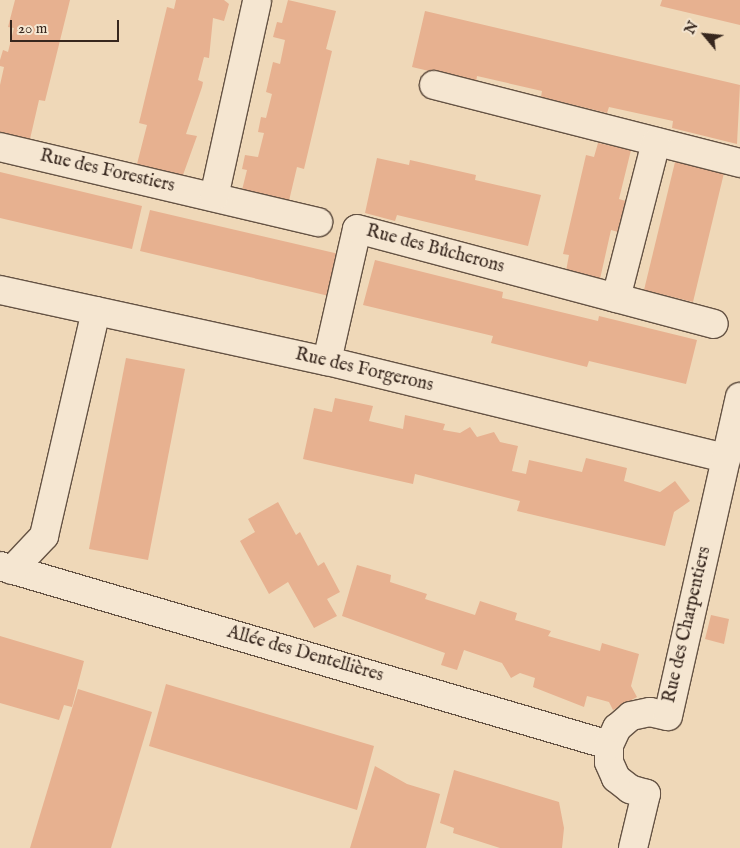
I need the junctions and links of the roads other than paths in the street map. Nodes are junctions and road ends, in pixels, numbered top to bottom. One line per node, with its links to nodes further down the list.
1 (257, 2): 6 (street)
2 (434, 85): 3 (street)
3 (656, 142): 5 (street); 9 (street)
4 (0, 147): 6 (street, Rue des Forestiers)
5 (740, 163)
6 (214, 197): 7 (street, Rue des Forestiers)
7 (318, 222)
8 (0, 290): 10 (street, Rue des Forgerons)
9 (616, 298): 11 (street, Rue des Bûcherons); 12 (street, Rue des Bûcherons)
10 (96, 311): 12 (street, Rue des Forgerons); 15 (street)
11 (714, 324)
12 (327, 361): 14 (street, Rue des Forgerons)
13 (740, 397): 14 (street, Rue des Charpentiers)
14 (726, 458): 16 (street, Rue des Charpentiers)
15 (6, 568): 16 (street, Allée des Dentellières)
16 (609, 745): 17 (street)
17 (633, 848)

